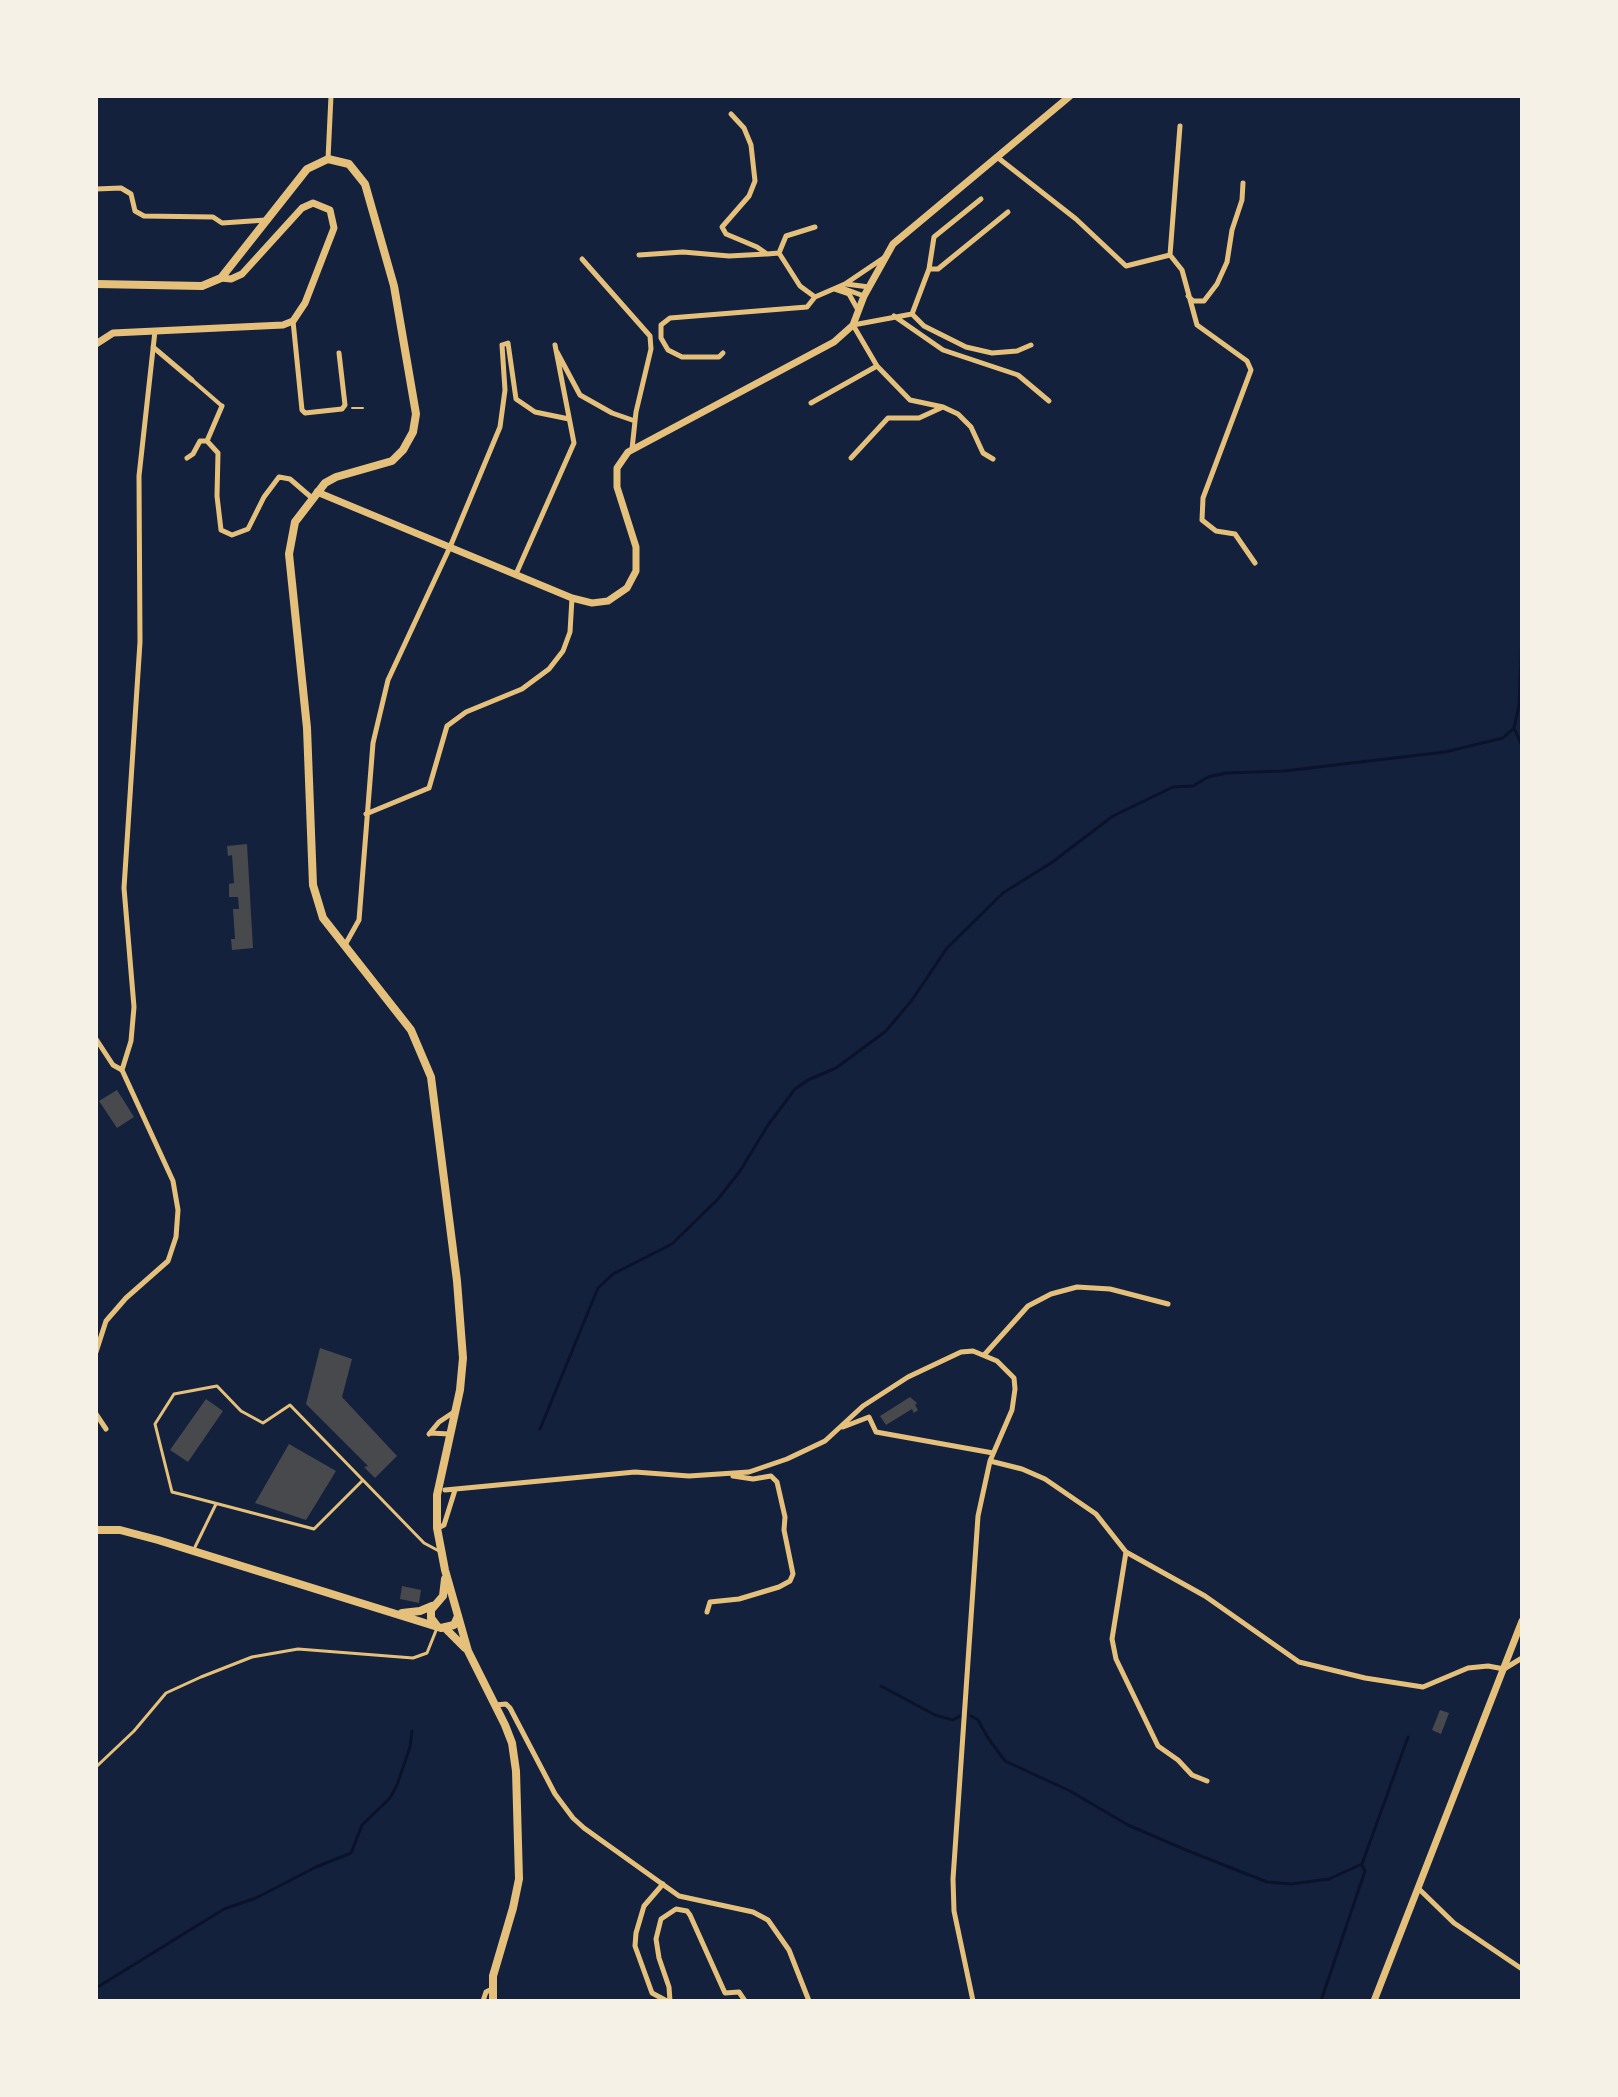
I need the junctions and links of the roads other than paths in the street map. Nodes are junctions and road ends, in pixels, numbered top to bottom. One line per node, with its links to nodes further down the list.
1 (331, 96): 6 (street)
2 (1070, 96): 5 (street)
3 (731, 114): 14 (street)
4 (1180, 126): 16 (street)
5 (997, 157): 16 (street); 17 (street)
6 (328, 159): 11 (main road); 52 (main road)
7 (1243, 183): 25 (street)
8 (96, 189): 11 (street)
9 (981, 199): 19 (street)
10 (1008, 212): 19 (street)
11 (267, 220): 20 (main road)
12 (815, 227): 13 (street)
13 (779, 253): 14 (street); 27 (street)
14 (767, 254): 15 (street)
15 (639, 255)
16 (1170, 255): 25 (street)
17 (886, 256): 22 (street); 23 (street)
18 (582, 259): 46 (street)
19 (929, 269): 29 (street)
20 (221, 278): 21 (main road); 31 (street)
21 (96, 284)
22 (845, 284): 23 (street); 24 (street)
23 (869, 287): 26 (street)
24 (833, 289): 26 (street); 27 (street); 28 (street)
25 (1187, 295): 54 (street)
26 (864, 296): 28 (street)
27 (815, 297): 38 (street)
28 (858, 312): 32 (street)
29 (912, 314): 30 (street); 35 (street)
30 (894, 316): 32 (street); 41 (street)
31 (293, 321): 33 (street); 37 (street)
32 (853, 325): 39 (street); 48 (street)
33 (155, 331): 34 (street); 36 (street)
34 (96, 344)
35 (1031, 345)
36 (153, 347): 40 (street); 60 (street)
37 (339, 353)
38 (723, 353)
39 (877, 366): 42 (street); 44 (street)
40 (192, 380): 43 (street)
41 (1049, 401)
42 (811, 403)
43 (222, 406): 47 (street)
44 (943, 407): 50 (street); 51 (street)
45 (569, 419): 46 (street); 53 (street); 55 (street)
46 (635, 421): 48 (street)
47 (207, 441): 49 (street); 52 (street)
48 (633, 450): 56 (street)
49 (187, 458)
50 (851, 458)
51 (993, 459)
52 (315, 495): 53 (street); 58 (main road)
53 (450, 547): 55 (street); 57 (street)
54 (1255, 563)
55 (516, 574): 56 (street)
56 (572, 598): 57 (street)
57 (366, 814): 58 (street)
58 (345, 945): 64 (main road)
59 (96, 1039): 60 (street)
60 (122, 1070): 62 (street)
61 (1168, 1304): 63 (street)
62 (96, 1352)
63 (985, 1354): 66 (street); 69 (street)
64 (455, 1411): 68 (main road); 68 (street)
65 (96, 1414): 67 (street)
66 (838, 1428): 69 (street); 71 (street)
67 (106, 1429)
68 (450, 1434): 76 (main road)
69 (993, 1453): 70 (street)
70 (990, 1461): 80 (street); 104 (street)
71 (720, 1474): 74 (street); 84 (street)
72 (362, 1481): 75 (lane); 75 (lane); 79 (lane)
73 (445, 1490): 74 (street)
74 (455, 1490): 76 (street)
75 (216, 1503): 78 (lane)
76 (437, 1528): 79 (main road)
77 (96, 1530): 78 (main road)
78 (194, 1551): 85 (main road)
79 (442, 1552): 81 (main road)
80 (1126, 1552): 91 (street); 94 (street)
81 (445, 1570): 82 (main road); 83 (main road)
82 (435, 1604): 83 (main road); 85 (main road); 88 (main road)
83 (455, 1604): 86 (main road)
84 (707, 1612)
85 (397, 1613): 88 (main road)
86 (459, 1615): 88 (main road); 89 (main road)
87 (1522, 1621): 91 (street)
88 (441, 1627): 89 (main road); 93 (lane)
89 (468, 1651): 92 (main road)
90 (1522, 1658): 91 (street)
91 (1504, 1669): 96 (street)
92 (495, 1705): 95 (street); 98 (main road)
93 (96, 1767)
94 (1207, 1781)
95 (663, 1884): 101 (street); 103 (street)
96 (1419, 1889): 97 (street); 105 (street)
97 (1522, 1969)
98 (492, 1989): 99 (street); 100 (main road)
99 (483, 2001)
100 (493, 2001)
101 (668, 2001): 102 (street)
102 (745, 2001)
103 (809, 2001)
104 (973, 2001)
105 (1374, 2001)

